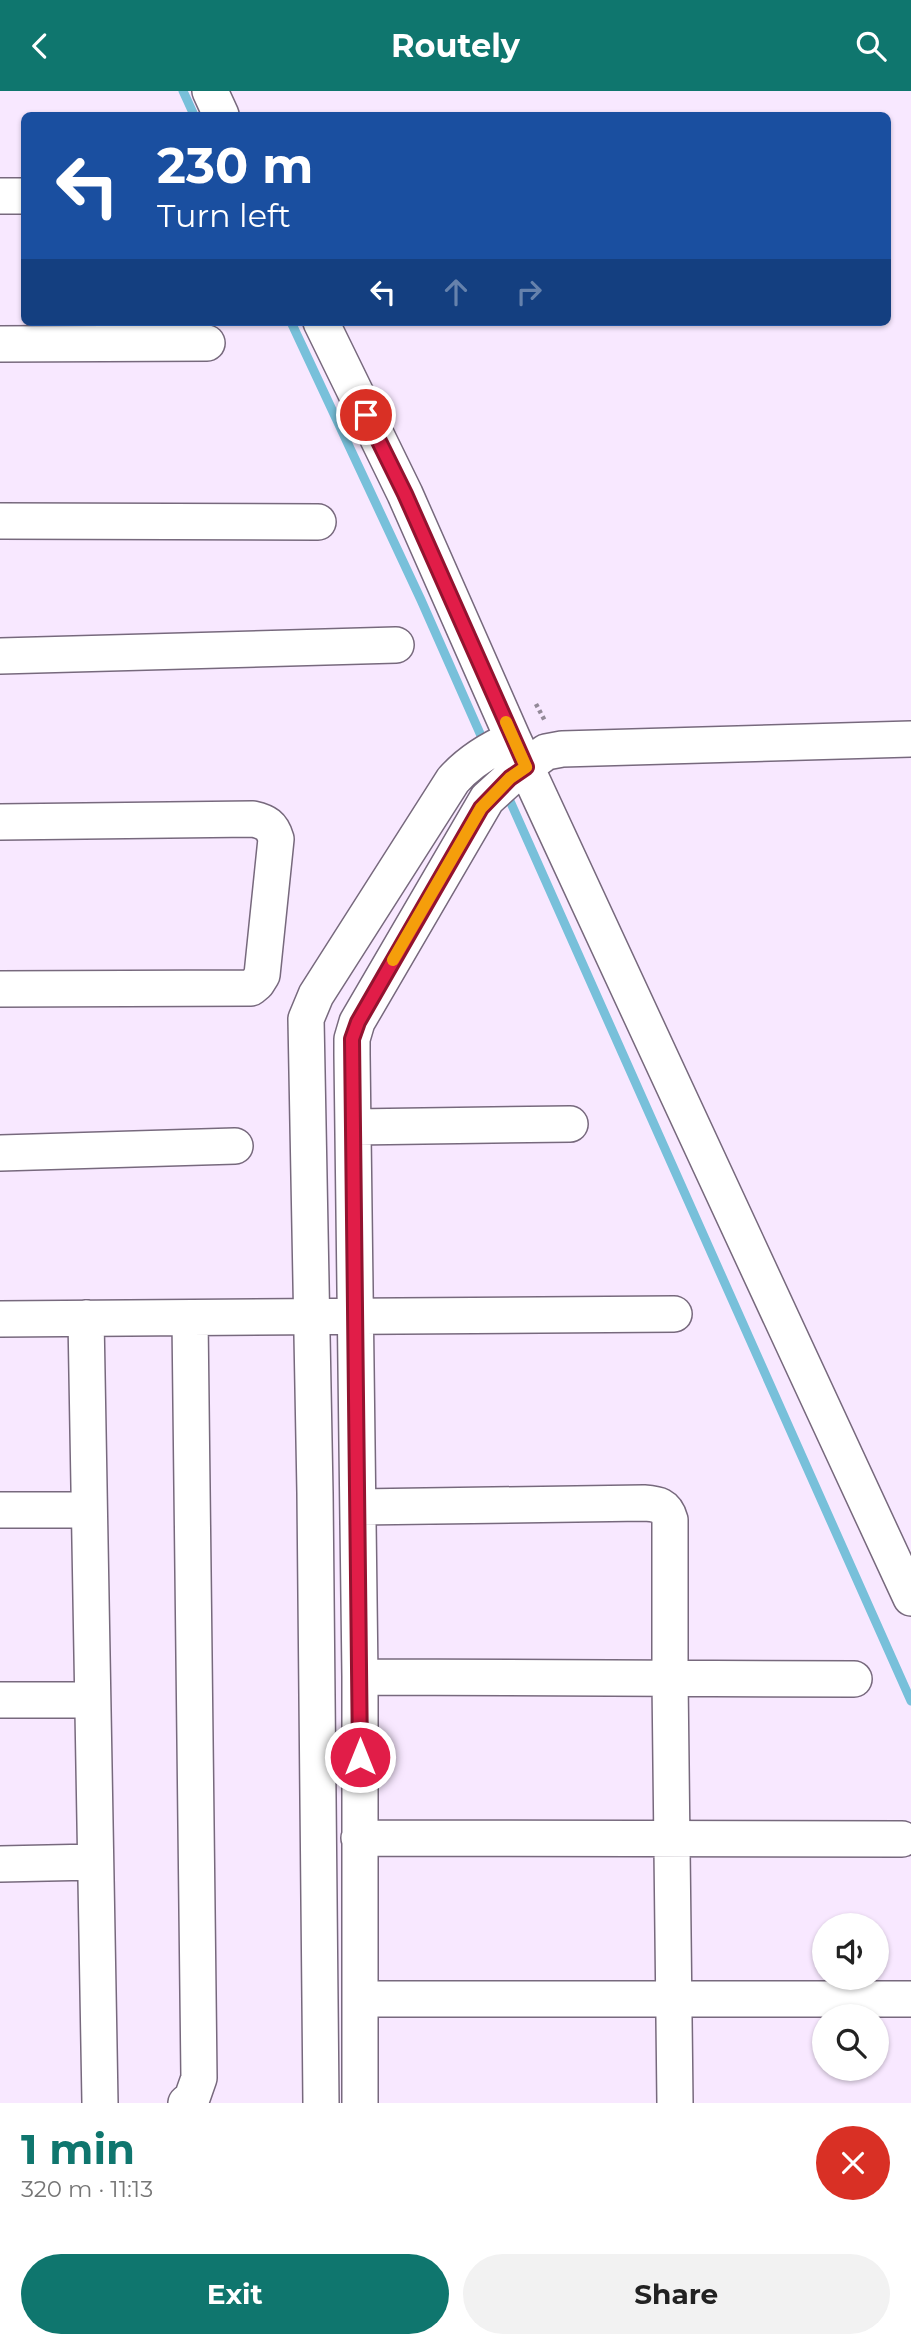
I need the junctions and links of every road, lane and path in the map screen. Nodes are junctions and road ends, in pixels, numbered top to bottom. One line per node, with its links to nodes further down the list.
1 (210, 91): 2 (street)
2 (220, 112)
3 (0, 196): 4 (street)
4 (21, 196)
5 (323, 326): 13 (street)
6 (207, 343): 7 (street)
7 (0, 344)
8 (0, 521): 9 (street)
9 (318, 521)
10 (396, 645): 11 (street)
11 (0, 656)
12 (911, 739): 13 (street)
13 (504, 762): 17 (street); 21 (street); 29 (street)
14 (0, 822): 15 (street)
15 (0, 989)
16 (570, 1124): 17 (street)
17 (354, 1127): 22 (street)
18 (235, 1146): 19 (street)
19 (0, 1153)
20 (674, 1314): 22 (street)
21 (311, 1315): 22 (street); 24 (street); 45 (street)
22 (355, 1315): 26 (street)
23 (86, 1318): 24 (street); 25 (street); 28 (street)
24 (190, 1318): 44 (street)
25 (0, 1319)
26 (358, 1507): 30 (street); 31 (street)
27 (0, 1510): 28 (street)
28 (89, 1510): 34 (street)
29 (911, 1598)
30 (360, 1677): 31 (street); 35 (street)
31 (670, 1679): 32 (street); 36 (street)
32 (854, 1679)
33 (0, 1700): 34 (street)
34 (92, 1700): 38 (street)
35 (359, 1838): 36 (street); 40 (street)
36 (672, 1839): 37 (street); 41 (street)
37 (902, 1839)
38 (95, 1862): 39 (street); 43 (street)
39 (0, 1864)
40 (359, 1999): 41 (street); 46 (street)
41 (674, 1999): 42 (street); 47 (street)
42 (911, 1999)
43 (100, 2103)
44 (186, 2103)
45 (321, 2103)
46 (360, 2103)
47 (675, 2103)

